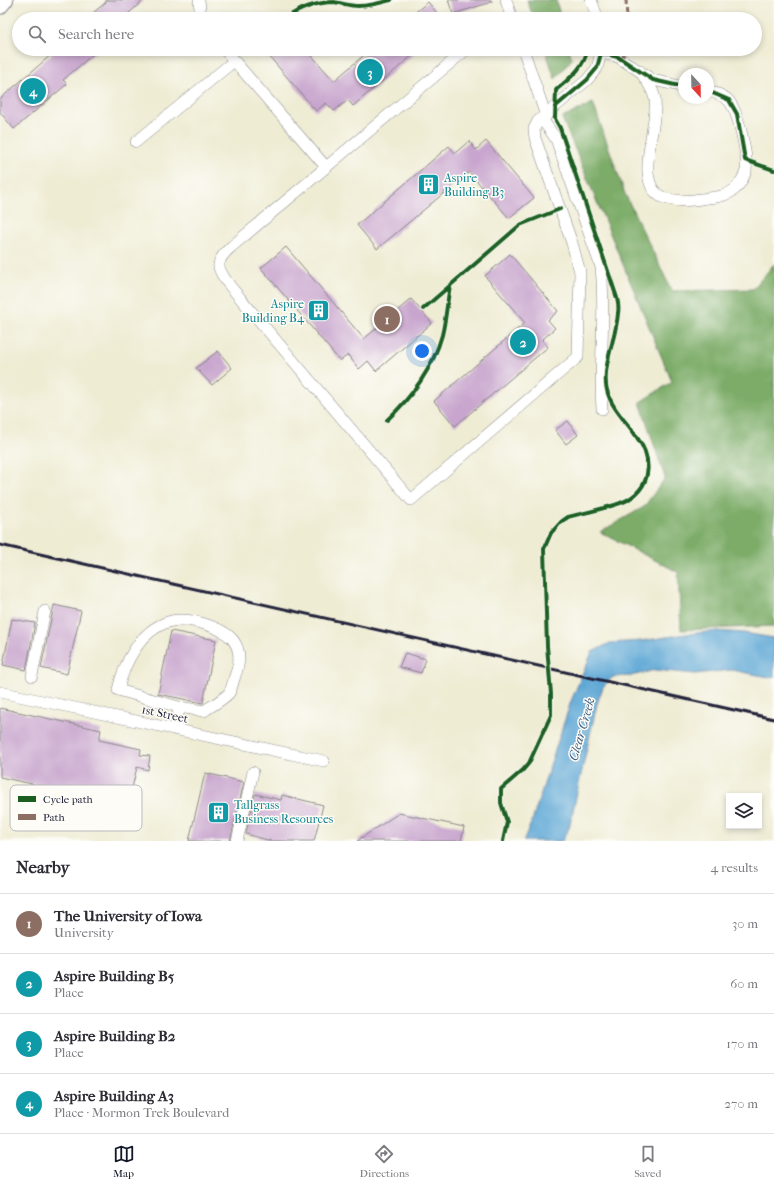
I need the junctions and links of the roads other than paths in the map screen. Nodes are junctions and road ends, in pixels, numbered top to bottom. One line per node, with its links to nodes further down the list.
1 (6, 0): 5 (main road)
2 (199, 0): 6 (street)
3 (506, 0): 7 (street)
4 (591, 0): 8 (street)
5 (0, 7)
6 (200, 12)
7 (507, 12)
8 (595, 12)
9 (230, 56): 14 (street)
10 (459, 56): 20 (street)
11 (525, 56): 18 (street)
12 (601, 56): 18 (street)
13 (615, 56): 15 (street)
14 (234, 61): 19 (street); 20 (street)
15 (640, 71): 16 (street); 17 (street)
16 (678, 86)
17 (714, 93)
18 (544, 117): 20 (street); 21 (street)
19 (136, 142)
20 (326, 168)
21 (602, 409)
22 (45, 611): 23 (street)
23 (32, 676)
24 (0, 692): 26 (street, 1st Street)
25 (179, 706): 25 (street); 26 (street)
26 (176, 730): 27 (street, 1st Street)
27 (324, 761)
28 (253, 772): 29 (street)
29 (237, 841)

